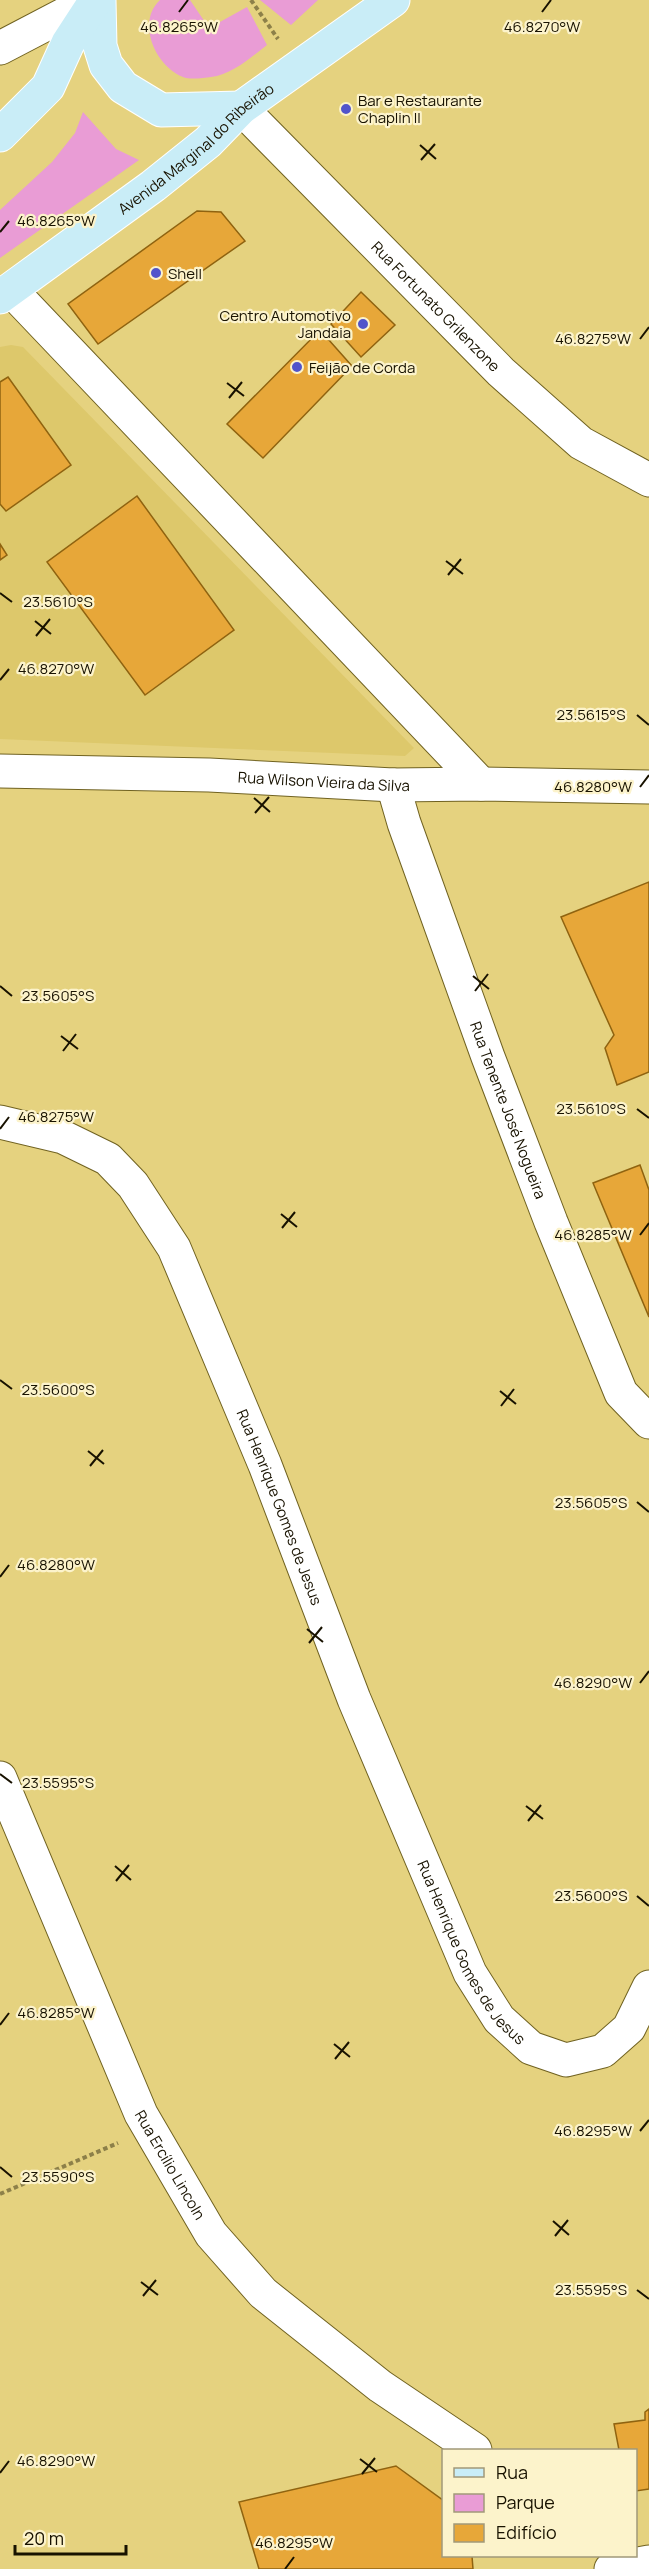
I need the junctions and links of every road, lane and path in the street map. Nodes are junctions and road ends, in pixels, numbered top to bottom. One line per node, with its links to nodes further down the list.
1 (92, 0): 6 (street)
2 (98, 0): 7 (main road); 8 (main road)
3 (251, 0): 5 (path)
4 (393, 0): 7 (main road, Avenida Marginal do Ribeirão)
5 (276, 37)
6 (0, 48)
7 (241, 108): 9 (main road, Avenida Marginal do Ribeirão); 10 (street, Rua Fortunato Grilenzone)
8 (0, 135)
9 (5, 293): 12 (street)
10 (649, 480)
11 (0, 771): 13 (street, Rua Wilson Vieira da Silva)
12 (481, 784): 13 (street, Rua Wilson Vieira da Silva); 14 (street, Rua Wilson Vieira da Silva)
13 (393, 785): 16 (street, Rua Tenente José Nogueira)
14 (649, 787)
15 (0, 1122): 18 (street, Rua Henrique Gomes de Jesus)
16 (649, 1422)
17 (0, 1778): 19 (street, Rua Ercílio Lincoln)
18 (649, 1987)
19 (150, 2129): 20 (path); 21 (street, Rua Ercílio Lincoln)
20 (0, 2194)
21 (472, 2449)
22 (649, 2562): 23 (street)
23 (611, 2569)

